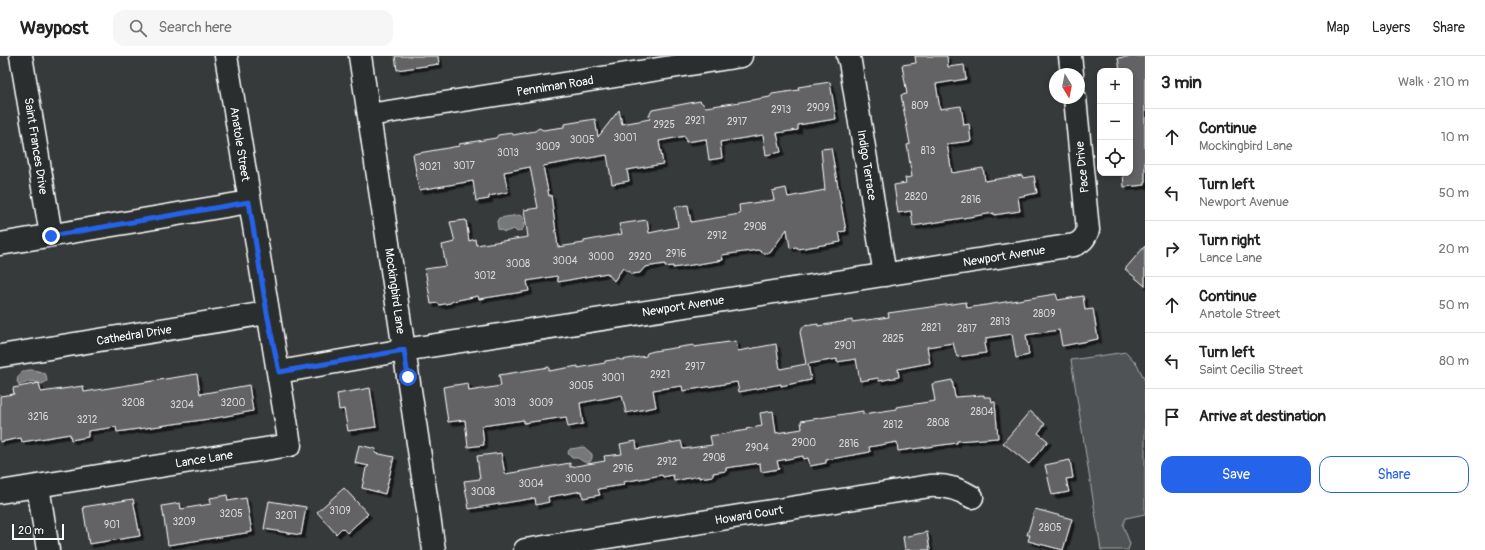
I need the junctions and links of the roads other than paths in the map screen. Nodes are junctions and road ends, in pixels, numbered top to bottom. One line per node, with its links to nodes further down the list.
1 (21, 56): 11 (street, Saint Frances Drive)
2 (226, 56): 10 (street, Anatole Street)
3 (360, 56): 9 (street, Mockingbird Lane)
4 (741, 56): 9 (street, Penniman Road)
5 (848, 56): 14 (street, Indigo Terrace)
6 (1070, 56): 7 (street)
7 (1071, 68)
8 (1076, 104): 12 (street, Pace Drive)
9 (369, 115): 16 (street, Mockingbird Lane)
10 (249, 202): 11 (street); 15 (street, Anatole Street)
11 (51, 236): 13 (street)
12 (1085, 236): 14 (street, Newport Avenue)
13 (0, 244)
14 (885, 275): 16 (street, Newport Avenue)
15 (269, 320): 17 (street, Cathedral Drive); 18 (street, Lance Lane)
16 (404, 350): 18 (street, Newport Avenue); 23 (street, Mockingbird Lane)
17 (0, 356)
18 (279, 372): 19 (street, Lance Lane)
19 (38, 486): 20 (street, Lance Lane); 22 (street)
20 (0, 492)
21 (972, 497): 24 (street, Howard Court)
22 (48, 550)
23 (434, 550)
24 (525, 550)

